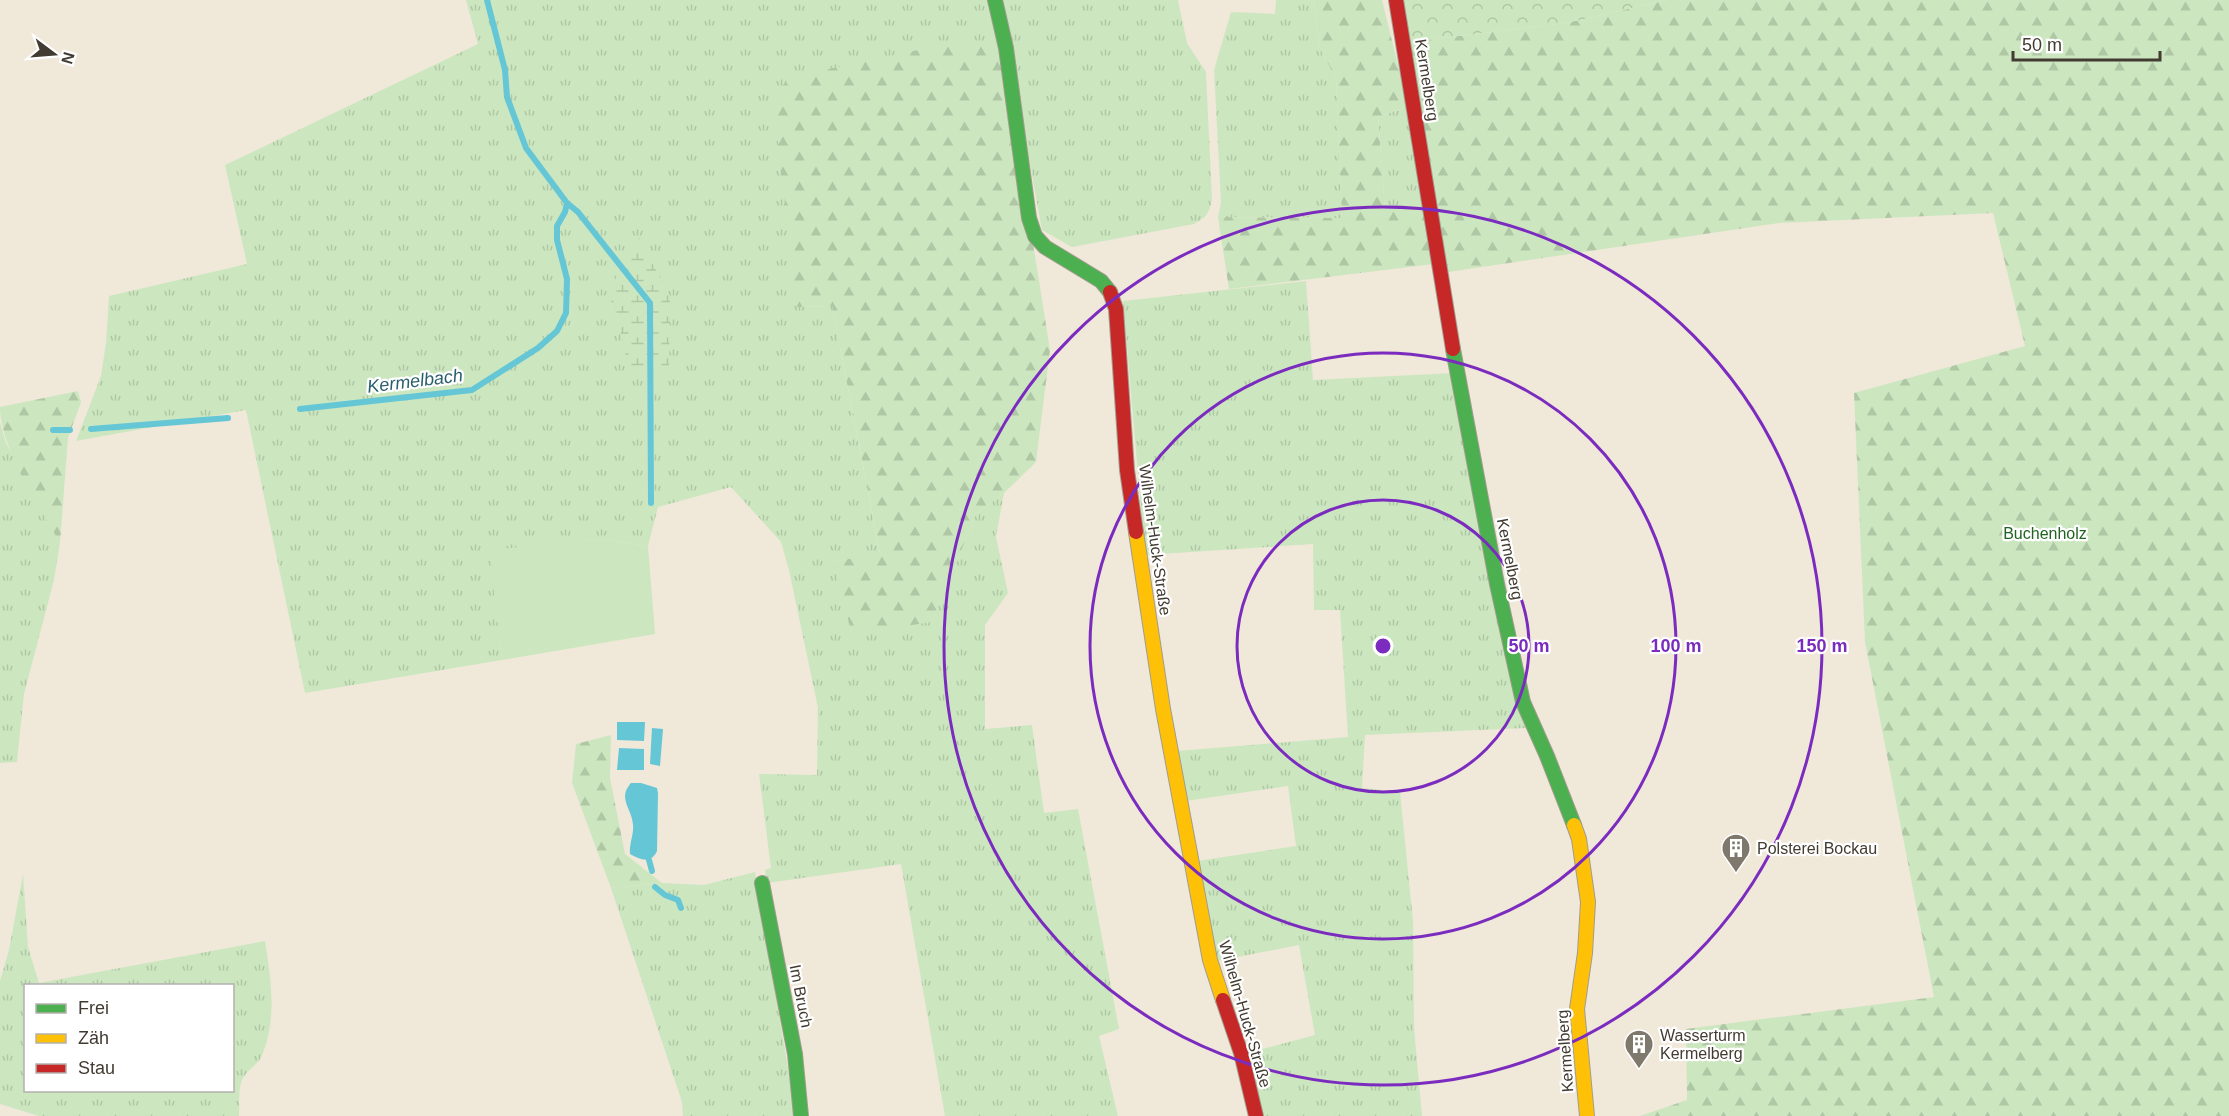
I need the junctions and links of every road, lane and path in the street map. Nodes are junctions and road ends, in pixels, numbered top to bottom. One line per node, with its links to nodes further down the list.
1 (995, 0): 5 (street, Wilhelm-Huck-Straße)
2 (1396, 0): 6 (street, Kermelberg)
3 (762, 883): 4 (street, Im Bruch)
4 (801, 1116)
5 (1256, 1116)
6 (1587, 1116)

